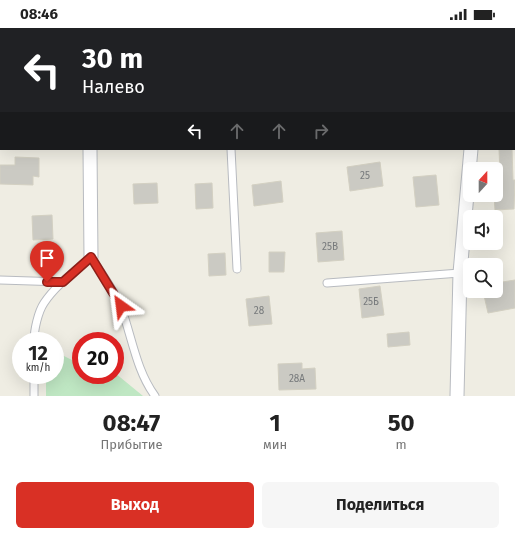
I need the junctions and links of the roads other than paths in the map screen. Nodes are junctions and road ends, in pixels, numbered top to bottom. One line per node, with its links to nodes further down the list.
1 (90, 150): 4 (street)
2 (231, 150): 5 (lane)
3 (471, 150): 6 (street)
4 (91, 257): 8 (lane); 13 (lane)
5 (237, 270)
6 (460, 273): 9 (lane); 14 (street)
7 (0, 280): 8 (lane)
8 (63, 282): 10 (lane)
9 (327, 283)
10 (34, 332)
11 (34, 384): 12 (lane)
12 (34, 396)
13 (155, 396)
14 (457, 396)

